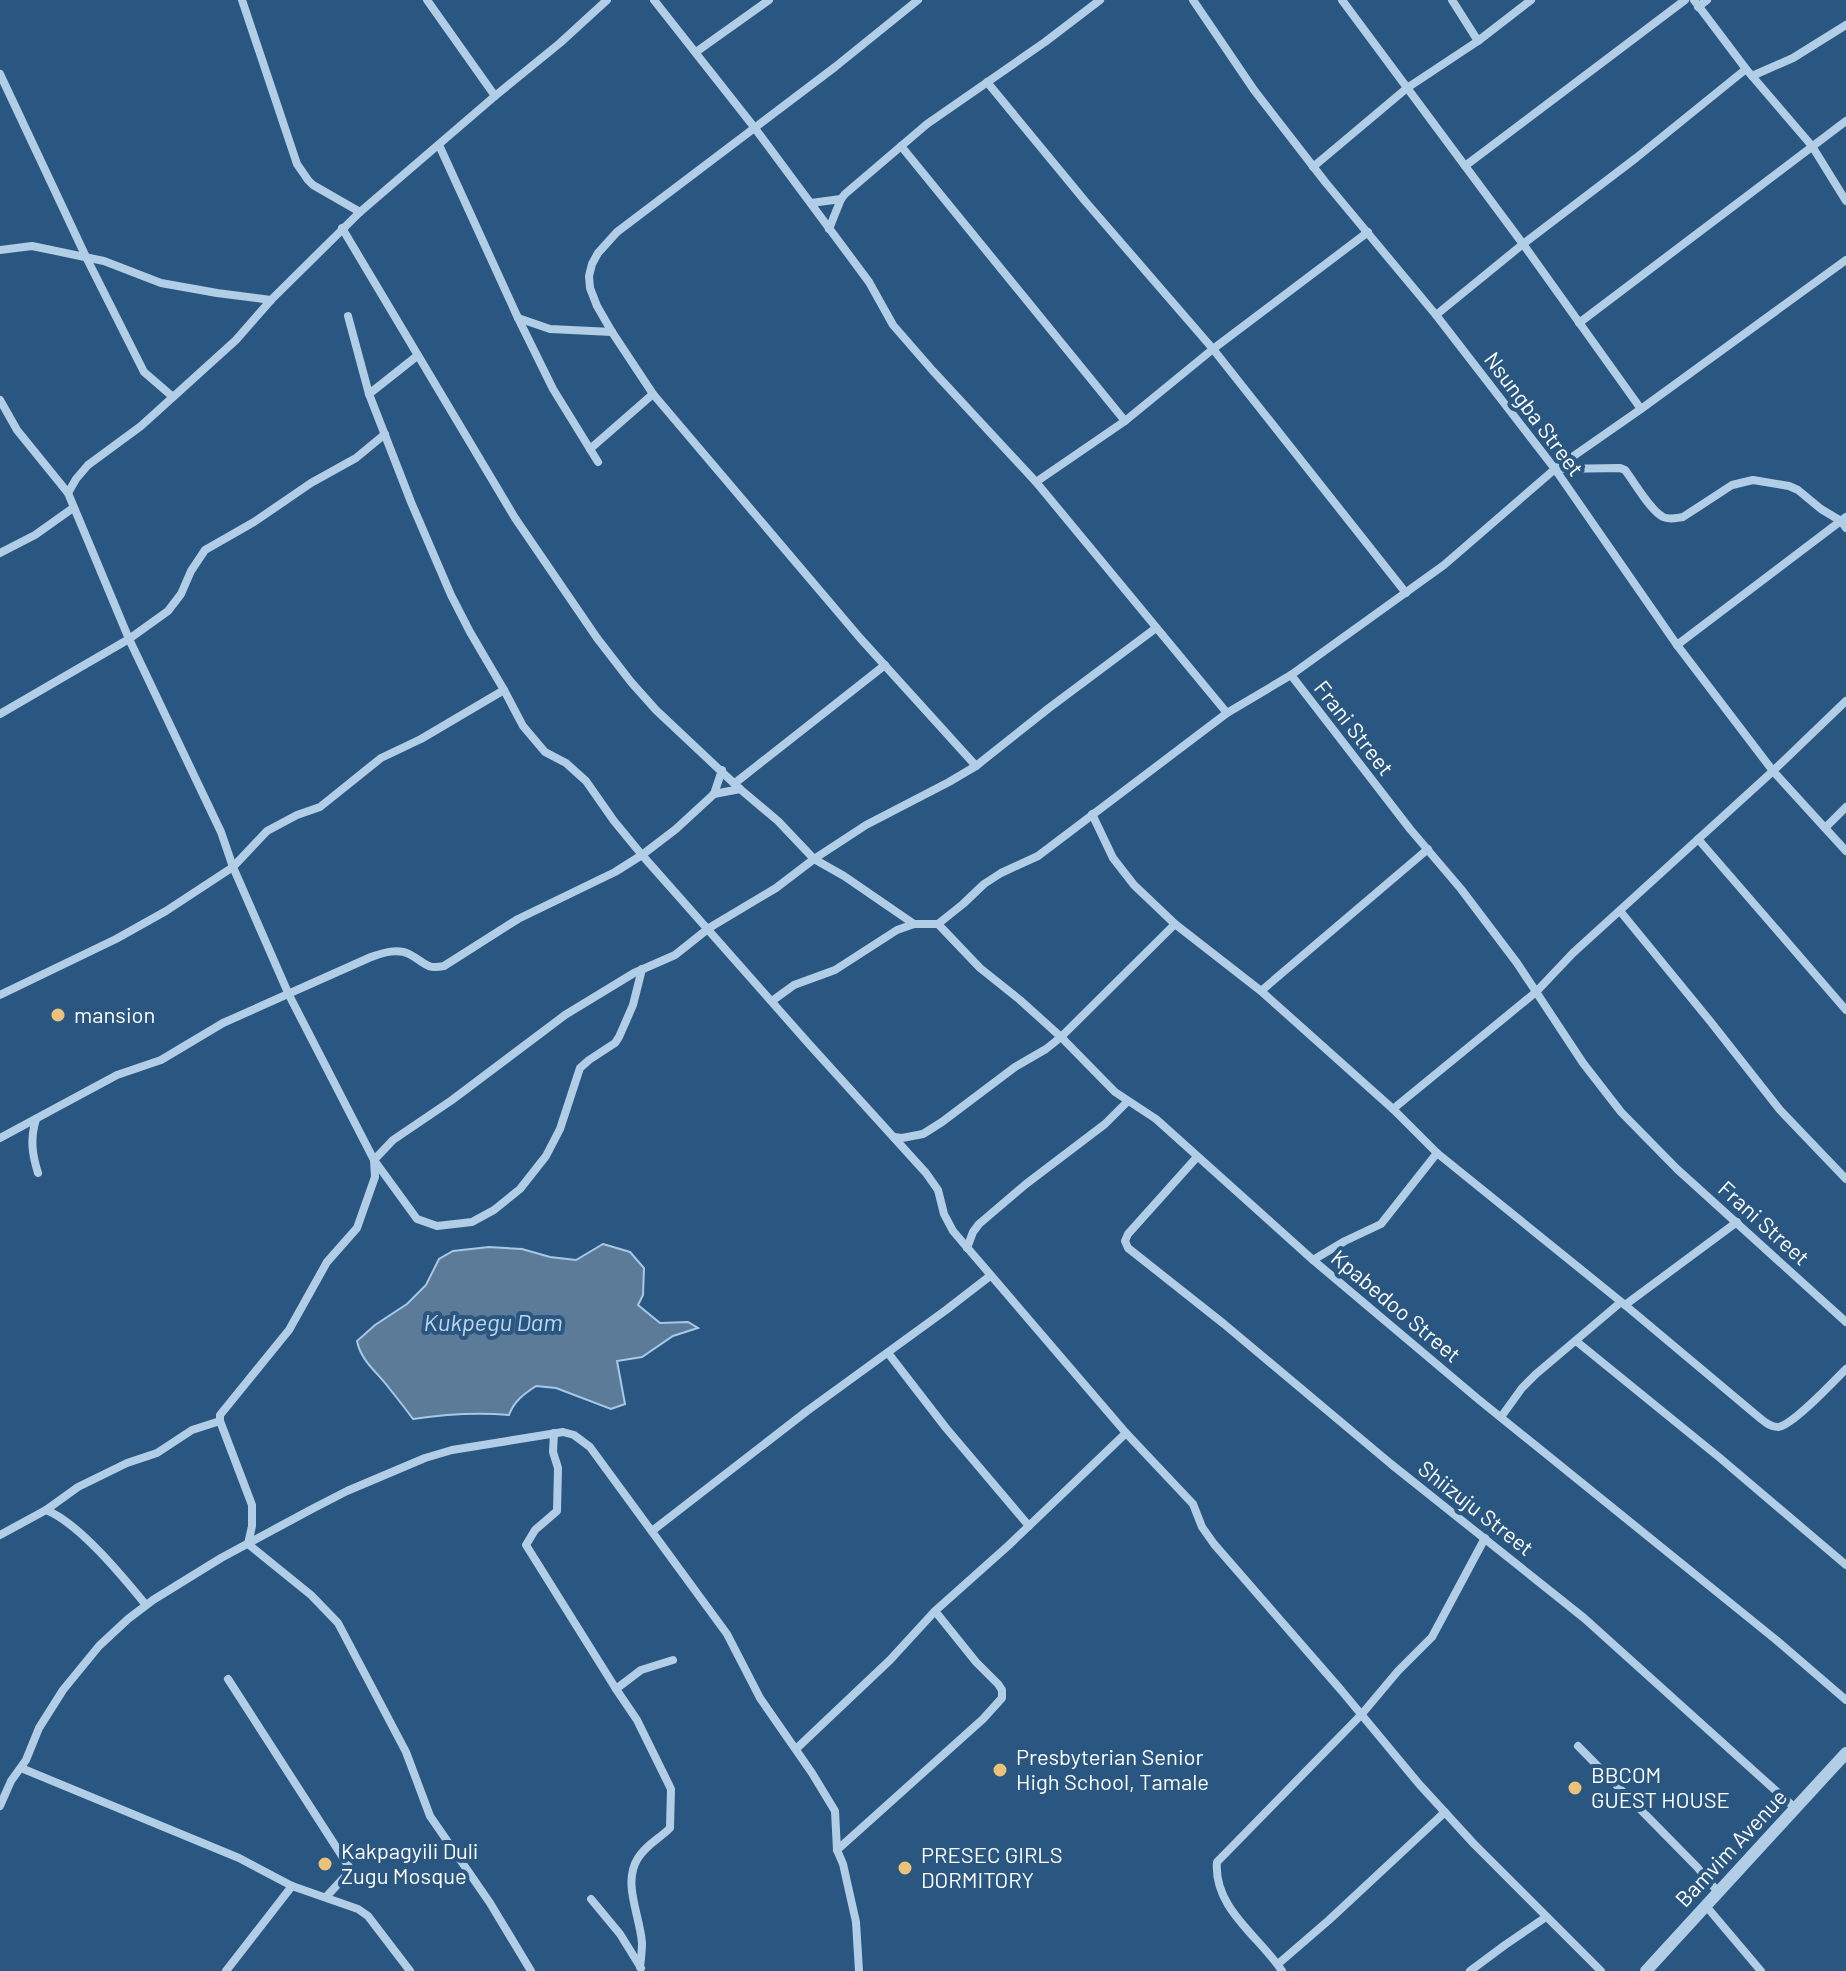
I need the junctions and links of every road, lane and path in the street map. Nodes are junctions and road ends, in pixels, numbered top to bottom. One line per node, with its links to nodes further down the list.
1 (242, 0): 33 (street)
2 (427, 0): 22 (street)
3 (607, 0): 22 (street)
4 (654, 0): 17 (street)
5 (769, 0): 17 (street)
6 (918, 0): 24 (street)
7 (1100, 0): 20 (street)
8 (1193, 0): 29 (street, Nsungba Street)
9 (1342, 0): 21 (street)
10 (1452, 0): 16 (street)
11 (1531, 0): 16 (street)
12 (1685, 0): 28 (street)
13 (1707, 0): 14 (street)
14 (1696, 4): 18 (street)
15 (1846, 25): 18 (street)
16 (1478, 41): 21 (street)
17 (696, 52): 24 (street)
18 (1749, 73): 27 (street); 37 (street)
19 (0, 74): 39 (street)
20 (987, 82): 26 (street); 47 (street)
21 (1407, 88): 28 (street); 29 (street)
22 (495, 96): 25 (street)
23 (1846, 121): 27 (street)
24 (754, 127): 32 (street); 46 (street)
25 (439, 145): 33 (street); 44 (street)
26 (901, 146): 30 (street); 54 (street)
27 (1812, 146): 31 (street); 45 (street)
28 (1465, 166): 37 (street)
29 (1313, 167): 36 (street, Nsungba Street)
30 (841, 199): 32 (street); 35 (street)
31 (1846, 201)
32 (811, 203): 35 (street)
33 (360, 212): 34 (street)
34 (342, 228): 41 (street); 48 (street)
35 (829, 229): 59 (street)
36 (1368, 232): 42 (street, Nsungba Street); 47 (street)
37 (1523, 244): 42 (street); 45 (street)
38 (0, 250): 39 (street)
39 (86, 257): 41 (street); 51 (street)
40 (1846, 260): 53 (street, Frani Street)
41 (271, 300): 51 (street)
42 (1436, 315): 58 (street, Nsungba Street)
43 (348, 316): 49 (street)
44 (518, 318): 46 (street); 56 (street)
45 (1579, 323): 53 (street)
46 (612, 332): 50 (street)
47 (1213, 349): 54 (street); 64 (street)
48 (417, 356): 49 (street); 75 (street)
49 (369, 394): 55 (street)
50 (653, 394): 56 (street); 68 (street)
51 (173, 397): 60 (street)
52 (0, 400): 60 (street)
53 (1641, 409): 58 (street, Frani Street)
54 (1125, 421): 59 (street)
55 (385, 434): 66 (street); 70 (street)
56 (590, 449): 57 (street)
57 (598, 462)
58 (1555, 469): 62 (street); 64 (street, Frani Street); 67 (street, Nsungba Street)
59 (1036, 482): 65 (street)
60 (68, 493): 61 (street)
61 (73, 508): 63 (street); 66 (street)
62 (1844, 522): 67 (street)
63 (0, 553)
64 (1406, 593): 69 (street, Frani Street)
65 (1156, 628): 72 (street); 74 (street)
66 (129, 639): 73 (street); 87 (street)
67 (1677, 645): 76 (street, Nsungba Street)
68 (885, 665): 74 (street); 77 (street)
69 (1291, 675): 72 (street); 83 (street, Frani Street)
70 (504, 690): 85 (street); 87 (street)
71 (1846, 701): 76 (street)
72 (1227, 713): 80 (street)
73 (0, 714)
74 (976, 766): 86 (street)
75 (722, 770): 77 (street); 78 (street)
76 (1773, 771): 81 (street, Nsungba Street); 82 (street)
77 (737, 786): 78 (street); 86 (street)
78 (714, 794): 85 (street)
79 (1846, 807): 81 (street)
80 (1092, 814): 90 (street); 91 (street)
81 (1825, 828): 84 (street, Nsungba Street)
82 (1698, 839): 88 (street); 99 (street)
83 (1428, 849): 94 (street); 95 (street, Frani Street)
84 (1846, 851)
85 (642, 855): 92 (street); 97 (street)
86 (814, 859): 89 (street); 92 (street)
87 (233, 867): 96 (street); 97 (street)
88 (1620, 911): 95 (street); 110 (street)
89 (914, 924): 90 (street); 98 (street)
90 (938, 924): 100 (street, Kpabedoo Street)
91 (1175, 924): 94 (street); 100 (street)
92 (709, 928): 93 (street); 98 (street)
93 (642, 969): 108 (street); 108 (street)
94 (1261, 991): 102 (street)
95 (1536, 992): 102 (street); 111 (street, Frani Street)
96 (0, 995)
97 (289, 995): 103 (street); 108 (street)
98 (772, 1001): 104 (street)
99 (1846, 1010)
100 (1061, 1037): 101 (street, Kpabedoo Street); 104 (street)
101 (1127, 1102): 107 (street, Kpabedoo Street); 112 (street)
102 (1393, 1109): 106 (street)
103 (36, 1119): 105 (street); 109 (street)
104 (894, 1137): 112 (street)
105 (0, 1138)
106 (1437, 1153): 113 (street); 115 (street)
107 (1197, 1157): 113 (street, Kpabedoo Street); 128 (street, Shiizuju Street)
108 (374, 1160): 121 (street)
109 (38, 1173)
110 (1846, 1179)
111 (1737, 1222): 115 (street); 116 (street, Frani Street)
112 (967, 1248): 114 (street)
113 (1313, 1260): 120 (street, Kpabedoo Street)
114 (990, 1276): 118 (street); 123 (street)
115 (1623, 1303): 117 (street); 119 (street)
116 (1846, 1322)
117 (1576, 1341): 120 (street); 130 (street)
118 (888, 1353): 125 (street); 126 (street)
119 (1846, 1369)
120 (1501, 1417): 136 (street, Kpabedoo Street)
121 (220, 1421): 124 (street); 129 (street)
122 (554, 1433): 126 (street); 129 (street); 135 (street)
123 (1126, 1433): 125 (street); 137 (street)
124 (46, 1510): 127 (street); 131 (street)
125 (1029, 1526): 132 (street)
126 (652, 1531): 139 (street)
127 (0, 1535)
128 (1485, 1538): 137 (street); 143 (street, Shiizuju Street)
129 (248, 1544): 131 (street); 156 (street)
130 (1846, 1565)
131 (146, 1605): 141 (street)
132 (935, 1611): 139 (street); 145 (street)
133 (673, 1660): 135 (street)
134 (228, 1679): 148 (street)
135 (616, 1689): 153 (street)
136 (1846, 1700)
137 (1361, 1715): 144 (street); 152 (street)
138 (1578, 1746): 147 (street)
139 (796, 1749): 145 (street)
140 (1846, 1753): 143 (street, Bamvim Avenue)
141 (21, 1768): 142 (street); 146 (street)
142 (0, 1806)
143 (1795, 1808): 147 (street, Bamvim Avenue)
144 (1445, 1812): 151 (street); 152 (street)
145 (837, 1850): 157 (street)
146 (292, 1886): 148 (street); 154 (street)
147 (1718, 1892): 150 (street, Bamvim Avenue)
148 (326, 1897): 155 (street)
149 (591, 1899): 153 (street)
150 (1706, 1906): 160 (street, Bamvim Avenue); 161 (street)
151 (1546, 1917): 158 (street); 159 (street)
152 (1280, 1967)
153 (642, 1969)
154 (226, 1971)
155 (410, 1971)
156 (531, 1971)
157 (859, 1971)
158 (1470, 1971)
159 (1601, 1971)
160 (1646, 1971)
161 (1761, 1971)

